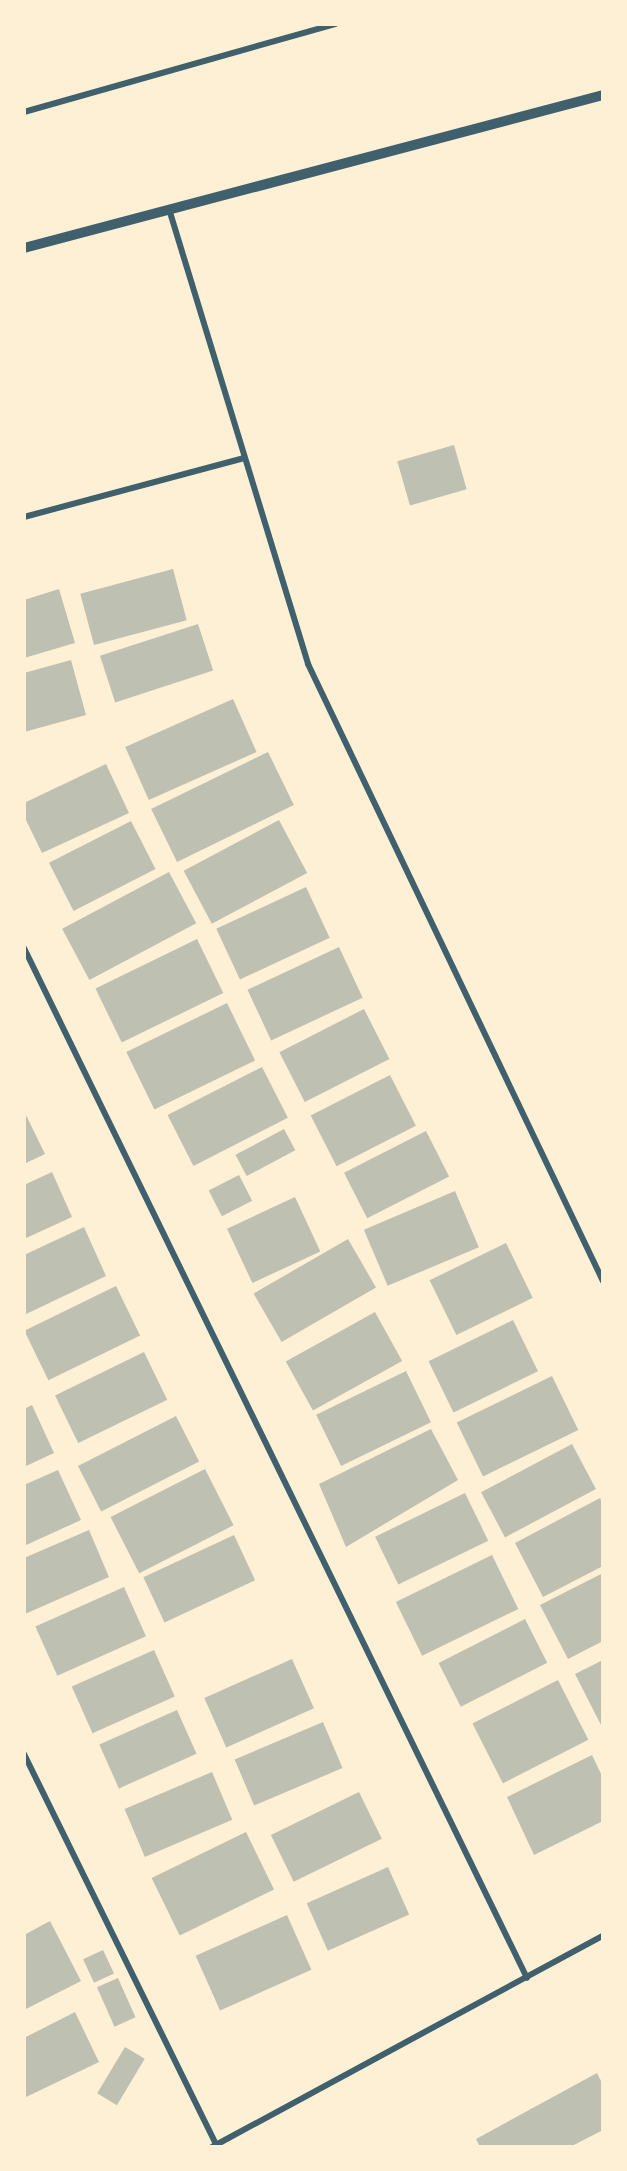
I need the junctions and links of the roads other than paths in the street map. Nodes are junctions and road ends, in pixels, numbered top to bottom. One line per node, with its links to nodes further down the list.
1 (336, 24): 3 (street)
2 (603, 95): 4 (street)
3 (24, 112)
4 (169, 208): 5 (street); 6 (street)
5 (24, 248)
6 (244, 458): 7 (street); 9 (street)
7 (24, 517)
8 (24, 948): 12 (street)
9 (603, 1281)
10 (24, 1754): 13 (street)
11 (603, 1936): 12 (street)
12 (528, 1978): 13 (street)
13 (214, 2146)

